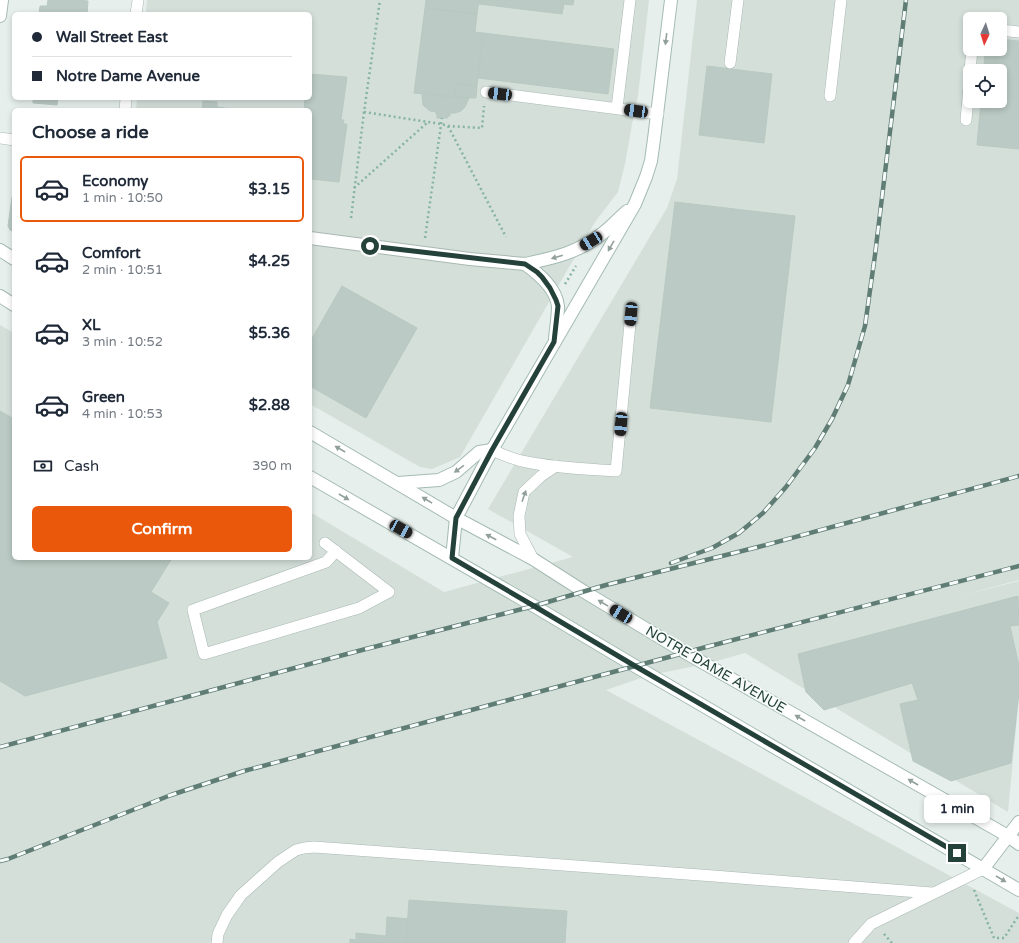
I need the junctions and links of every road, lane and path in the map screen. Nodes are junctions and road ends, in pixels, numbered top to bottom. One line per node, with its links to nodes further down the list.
1 (2, 0): 9 (main road)
2 (138, 0): 8 (lane)
3 (380, 0): 17 (path)
4 (630, 0): 15 (lane)
5 (671, 0): 18 (main road, one-way to 18)
6 (738, 0): 12 (lane)
7 (842, 0): 14 (lane)
8 (136, 12)
9 (0, 16)
10 (1007, 31): 11 (lane)
11 (1019, 32)
12 (730, 63)
13 (486, 92): 15 (lane); 23 (path)
14 (830, 96)
15 (617, 108): 18 (lane)
16 (967, 108): 20 (lane)
17 (364, 112): 21 (path); 26 (path)
18 (658, 114): 27 (main road)
19 (442, 118): 22 (path)
20 (966, 120)
21 (428, 122): 22 (path); 26 (path)
22 (441, 124): 23 (path); 32 (path)
23 (448, 126): 29 (path)
24 (0, 138): 25 (lane)
25 (12, 140)
26 (354, 188): 28 (path)
27 (635, 204): 34 (main road, one-way to 34); 40 (main road, one-way to 40)
28 (351, 218)
29 (506, 237)
30 (312, 238): 32 (main road)
31 (0, 250): 33 (main road)
32 (423, 253): 34 (main road)
33 (12, 258)
34 (525, 264): 40 (main road)
35 (578, 264): 36 (path)
36 (563, 288)
37 (0, 296): 38 (main road)
38 (12, 304)
39 (631, 314): 43 (lane)
40 (554, 342): 42 (main road)
41 (312, 433): 45 (main road, NOTRE DAME AVENUE, one-way to 41)
42 (492, 450): 43 (lane); 45 (main road, one-way to 45); 46 (main road)
43 (556, 466): 50 (lane, one-way to 43)
44 (312, 478): 49 (main road, one-way to 49)
45 (398, 483): 46 (main road, NOTRE DAME AVENUE, one-way to 45)
46 (456, 518): 49 (main road); 50 (main road, NOTRE DAME AVENUE, one-way to 46)
47 (325, 543): 48 (lane)
48 (336, 551): 48 (lane)
49 (452, 558): 54 (main road)
50 (533, 559): 52 (main road, NOTRE DAME AVENUE, one-way to 50)
51 (1019, 822): 52 (main road)
52 (1008, 836): 53 (main road, NOTRE DAME AVENUE); 54 (main road)
53 (1019, 844)
54 (983, 868): 56 (main road, one-way to 56); 57 (lane)
55 (972, 886): 60 (path)
56 (1019, 890)
57 (932, 893): 61 (lane); 62 (lane)
58 (1019, 915): 60 (path)
59 (883, 934): 63 (path)
60 (998, 938): 64 (path)
61 (217, 943)
62 (854, 943)
63 (892, 943)
64 (998, 943)

